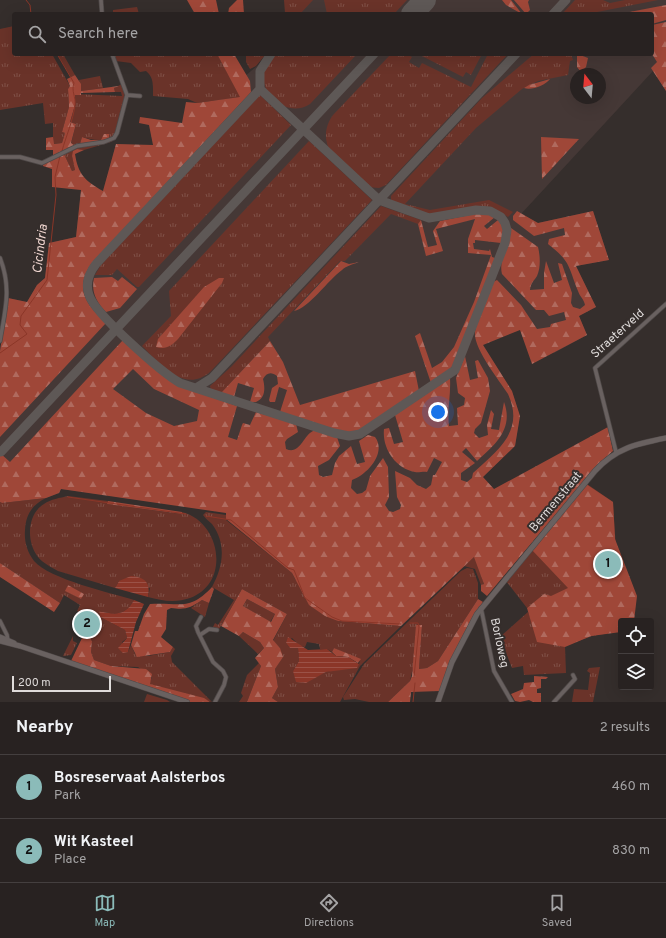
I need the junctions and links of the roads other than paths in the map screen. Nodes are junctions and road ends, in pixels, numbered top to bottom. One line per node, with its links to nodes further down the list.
1 (101, 0): 2 (street)
2 (102, 12)
3 (113, 56): 4 (street)
4 (127, 95): 5 (street); 6 (street)
5 (140, 96)
6 (0, 157)
7 (0, 258): 9 (street)
8 (666, 304): 11 (street, Straeterveld)
9 (0, 341)
10 (666, 438): 11 (street, Bermenstraat)
11 (616, 452): 12 (street, Bermenstraat)
12 (481, 608): 25 (street, Bermenstraat); 26 (street, Borloweg)
13 (201, 617): 16 (street)
14 (0, 621): 19 (street)
15 (217, 630): 16 (street)
16 (200, 635): 24 (street)
17 (0, 637): 19 (street)
18 (0, 641): 19 (street)
19 (8, 642): 21 (street)
20 (573, 675): 27 (street)
21 (170, 697): 22 (street); 23 (street)
22 (178, 702)
23 (187, 702)
24 (215, 702)
25 (438, 702)
26 (512, 702)
27 (554, 702)

